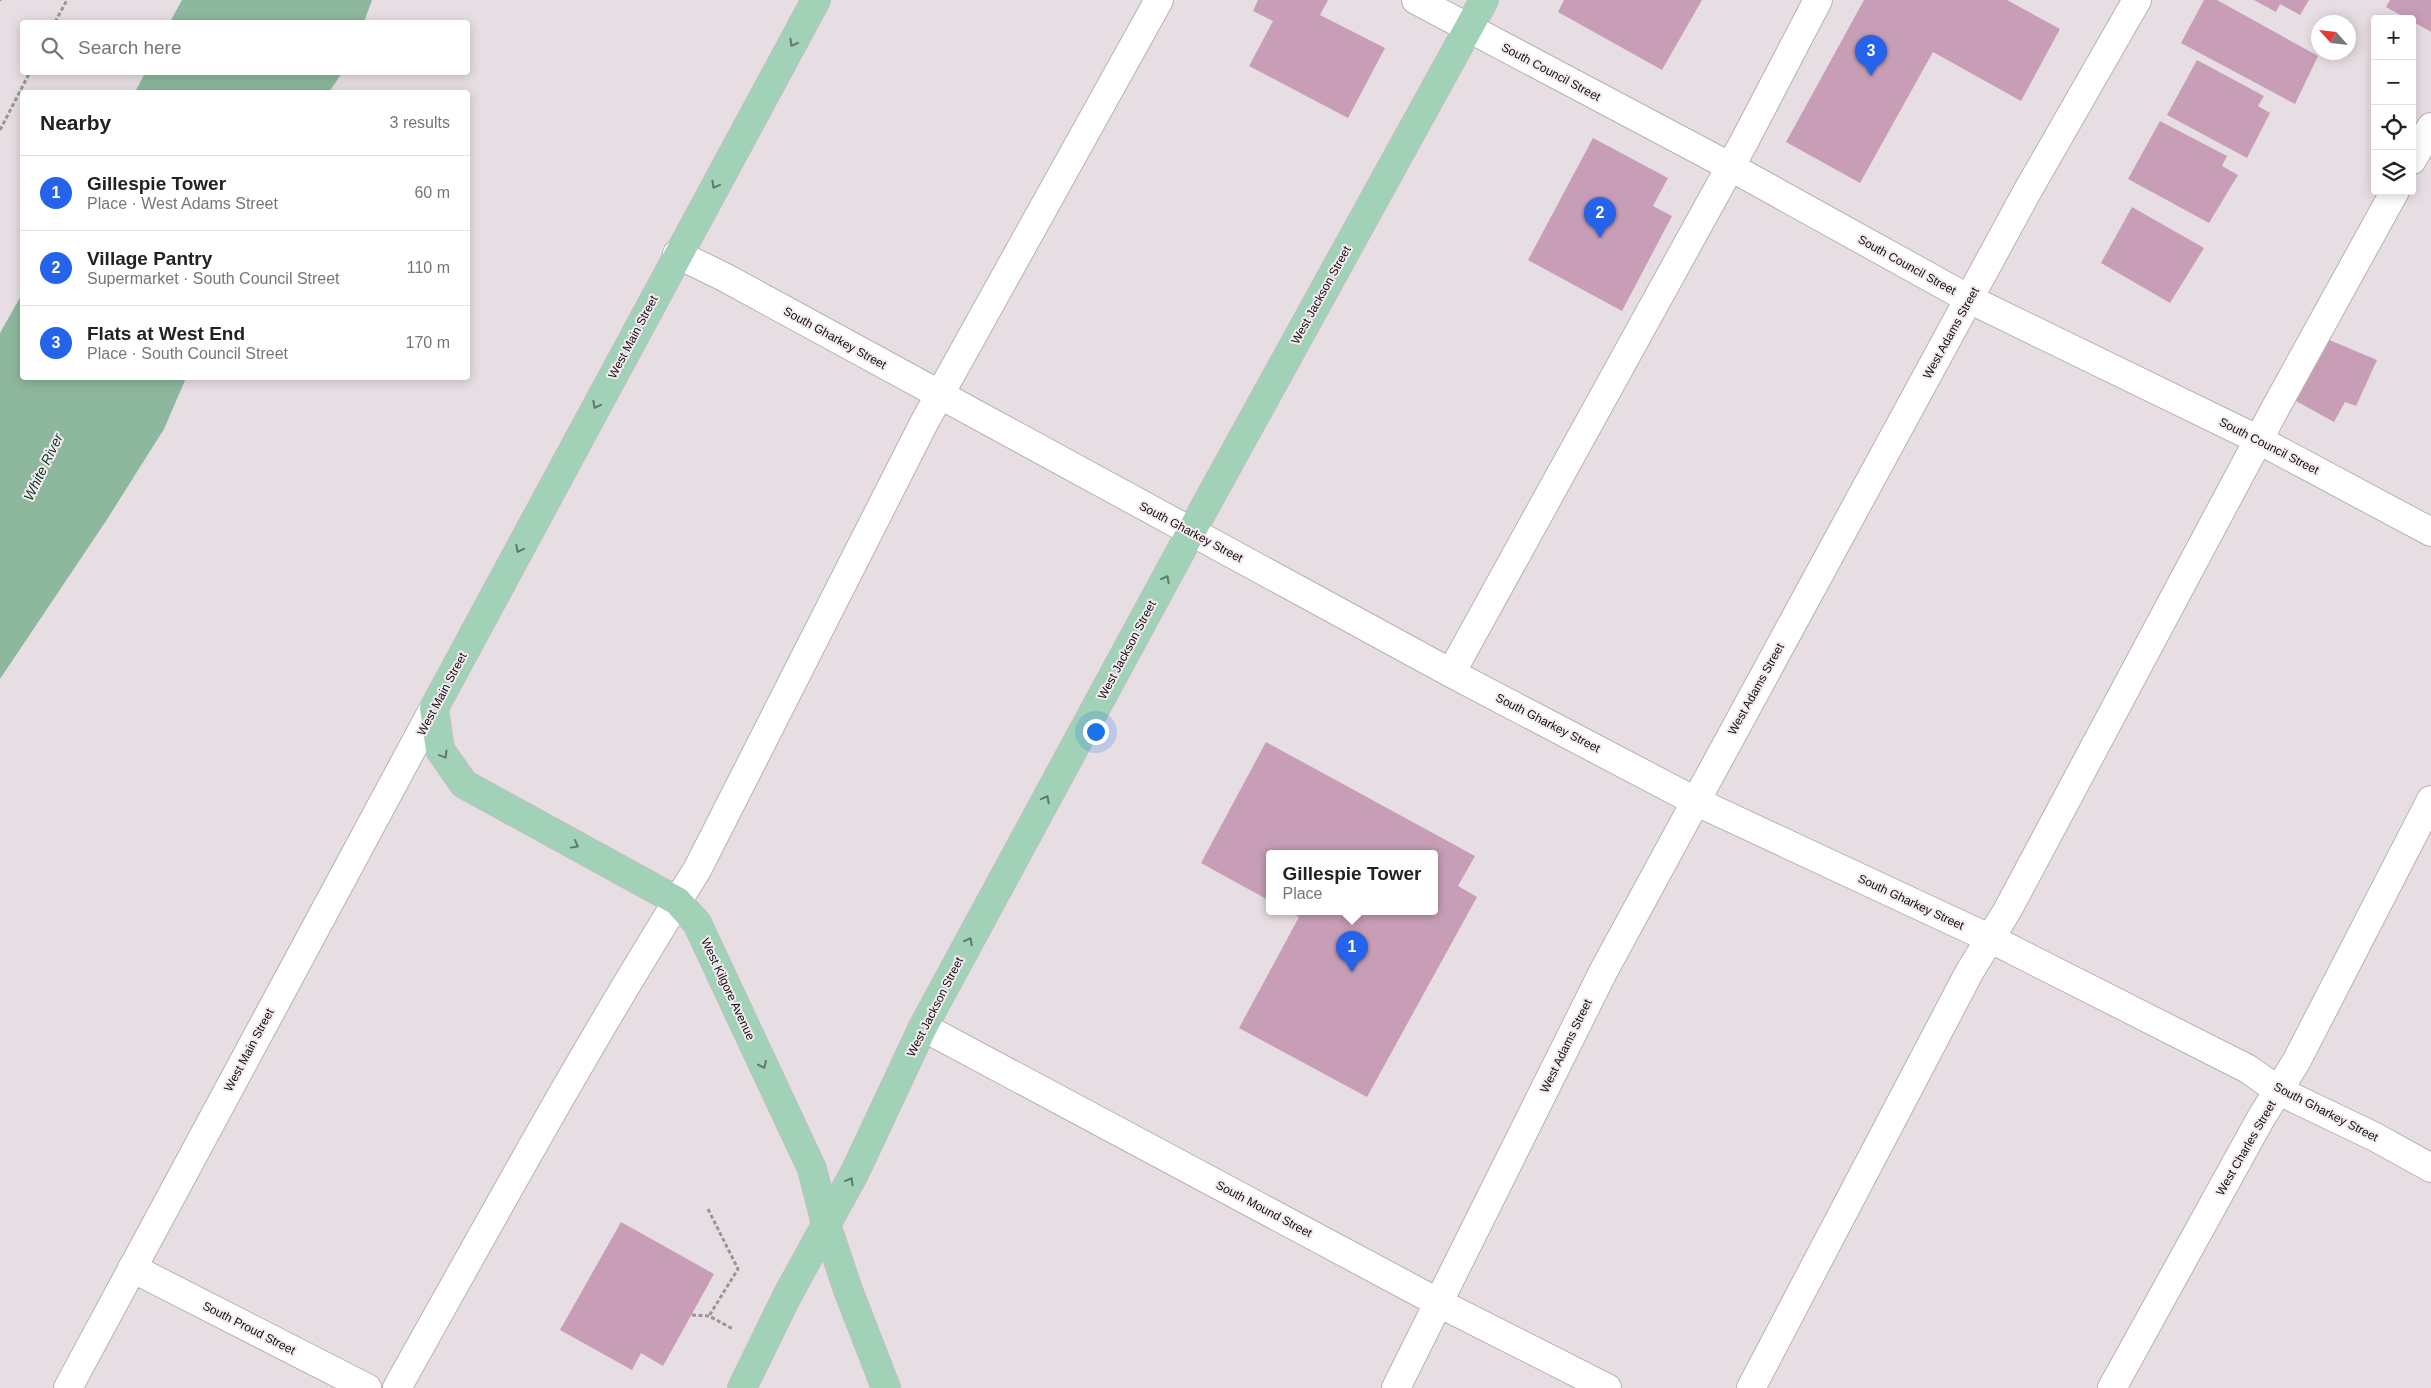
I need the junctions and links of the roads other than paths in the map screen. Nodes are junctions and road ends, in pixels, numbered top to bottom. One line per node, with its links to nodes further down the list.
1 (816, 0): 12 (main road, West Main Street, one-way to 12)
2 (1159, 0): 14 (street)
3 (1416, 0): 7 (street, South Council Street)
4 (1484, 0): 7 (main road, West Jackson Street)
5 (1818, 0): 10 (street)
6 (2137, 0): 13 (street, West Adams Street)
7 (1469, 28): 10 (street, South Council Street); 16 (main road, West Jackson Street)
8 (2431, 126): 9 (street)
9 (2416, 153)
10 (1729, 166): 13 (street, South Council Street); 18 (street)
11 (2393, 195): 15 (street)
12 (678, 254): 14 (street, South Gharkey Street); 19 (main road, West Main Street, one-way to 19)
13 (1969, 299): 15 (street, South Council Street); 21 (street, West Adams Street)
14 (939, 395): 16 (street, South Gharkey Street); 22 (street)
15 (2259, 440): 17 (street, South Council Street); 23 (street)
16 (1191, 532): 18 (street, South Gharkey Street); 24 (main road, West Jackson Street, one-way to 16)
17 (2431, 532)
18 (1451, 673): 21 (street, South Gharkey Street)
19 (434, 708): 22 (main road, West Kilgore Avenue, one-way to 22); 28 (street, West Main Street)
20 (2431, 800): 25 (street, West Charles Street)
21 (1695, 801): 23 (street, South Gharkey Street); 29 (street, West Adams Street)
22 (677, 901): 27 (main road, West Kilgore Avenue, one-way to 27); 32 (street)
23 (1991, 939): 25 (street, South Gharkey Street); 37 (street)
24 (923, 1027): 27 (main road, West Jackson Street, one-way to 24); 29 (street, South Mound Street)
25 (2279, 1091): 26 (street, South Gharkey Street); 38 (street, West Charles Street)
26 (2431, 1168)
27 (826, 1224): 33 (main road, West Jackson Street); 34 (main road, West Kilgore Avenue)
28 (132, 1268): 30 (street, West Main Street); 31 (street, South Proud Street)
29 (1439, 1303): 35 (street, West Adams Street); 36 (street, South Mound Street)
30 (68, 1388)
31 (367, 1388)
32 (398, 1388)
33 (742, 1388)
34 (886, 1388)
35 (1396, 1388)
36 (1607, 1388)
37 (1751, 1388)
38 (2112, 1388)

